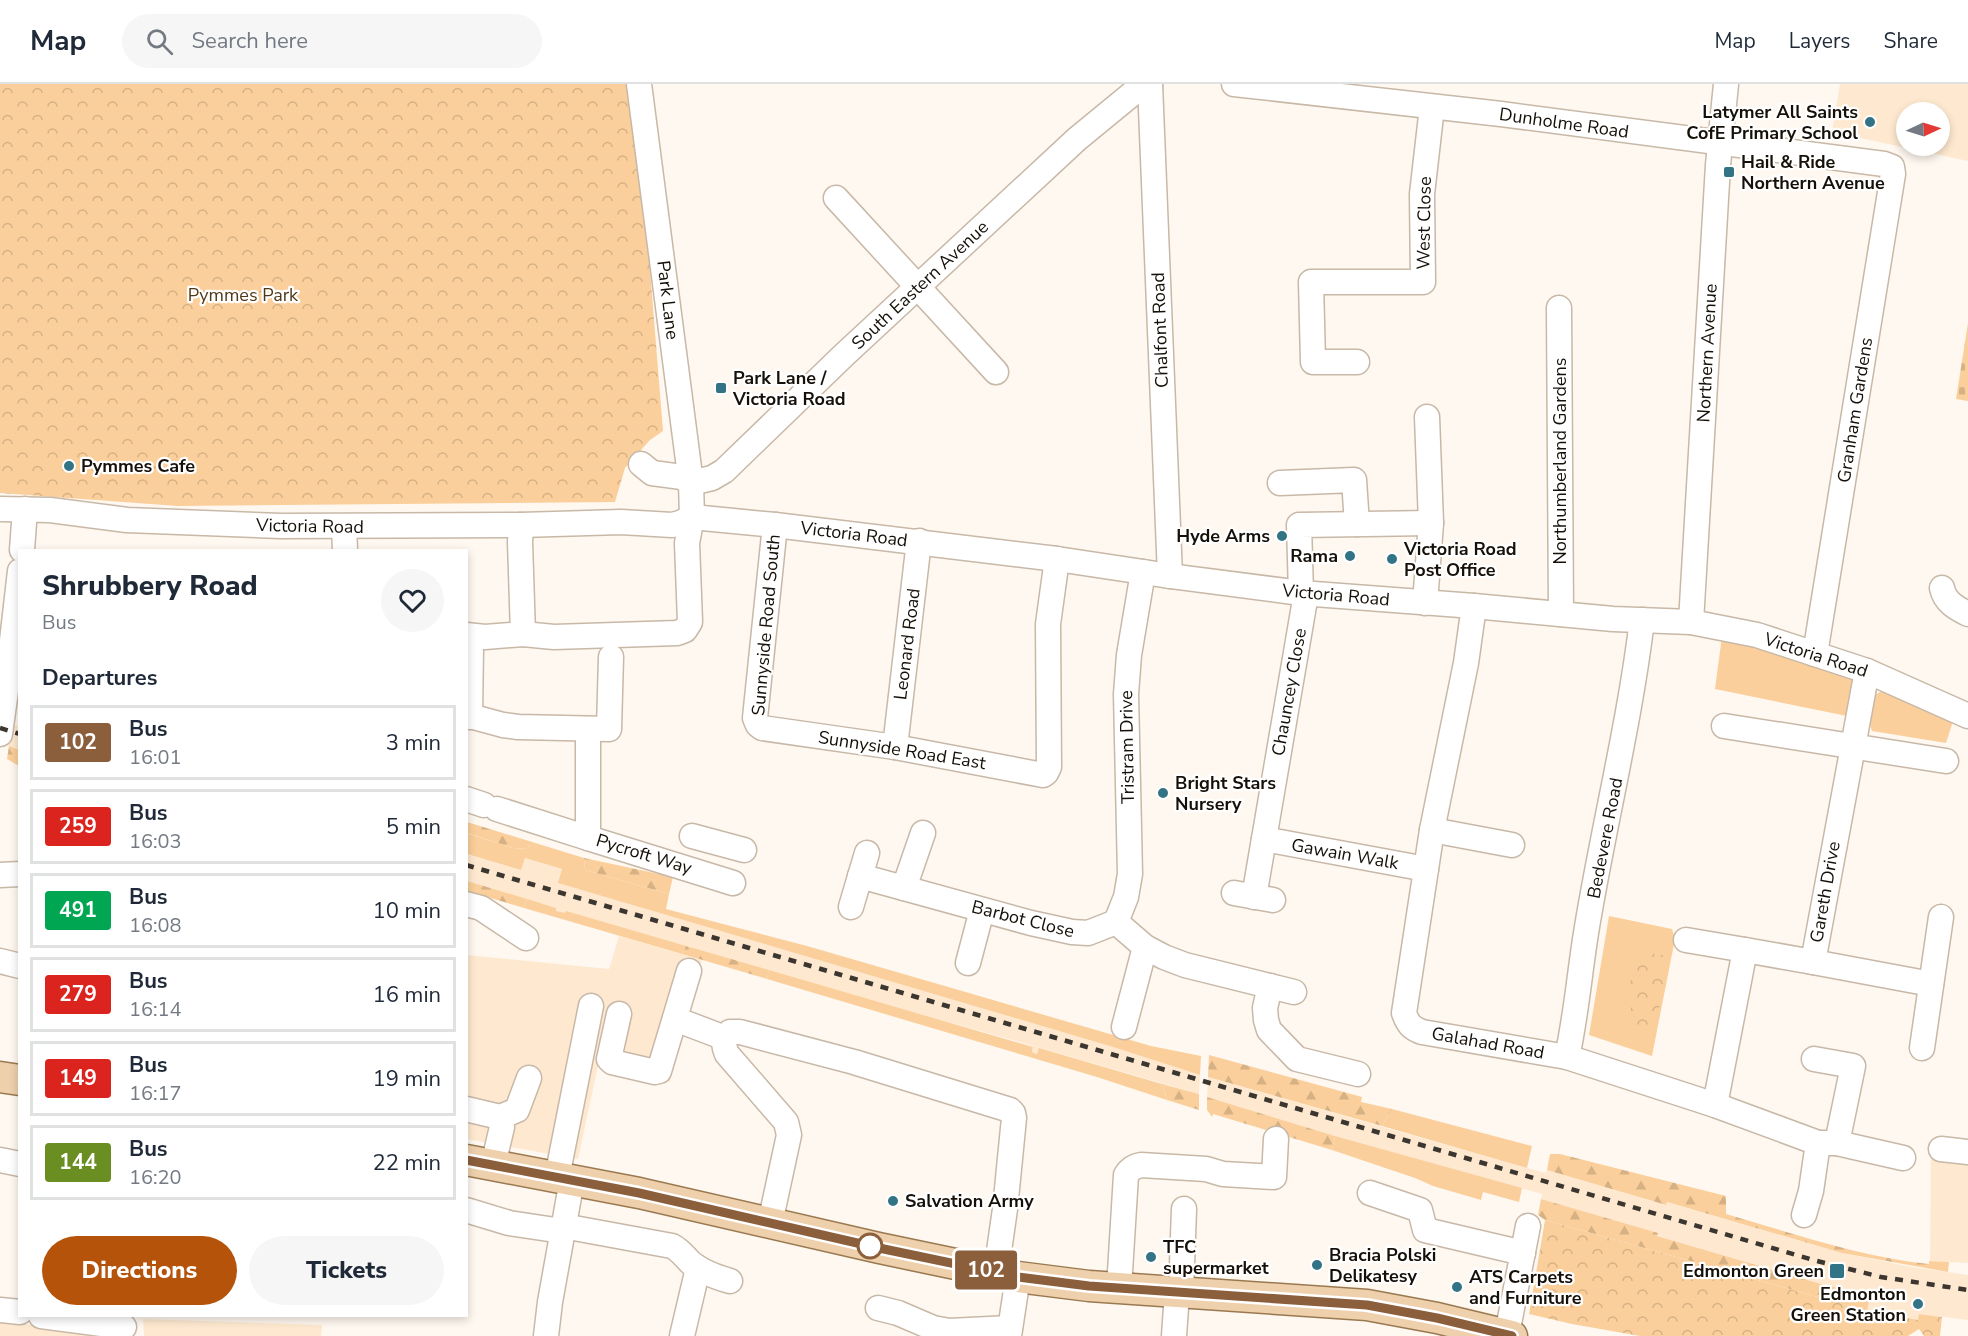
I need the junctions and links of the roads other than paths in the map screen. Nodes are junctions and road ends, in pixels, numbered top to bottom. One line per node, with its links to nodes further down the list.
1 (639, 84): 15 (street, Park Lane)
2 (1234, 84): 5 (street, Dunholme Road)
3 (1725, 84): 6 (street, Northern Avenue)
4 (1150, 86): 9 (street, South Eastern Avenue); 29 (street, Chalfont Road)
5 (1432, 107): 6 (street, Dunholme Road); 11 (street, West Close)
6 (1720, 143): 7 (street, Dunholme Road); 39 (street, Northern Avenue)
7 (1892, 167): 42 (street, Granham Gardens)
8 (836, 198): 9 (street)
9 (918, 287): 12 (street); 15 (street, South Eastern Avenue)
10 (1559, 308): 36 (street, Northumberland Gardens)
11 (1357, 362)
12 (996, 372)
13 (1427, 417): 20 (street)
14 (641, 464): 15 (street)
15 (692, 483): 19 (street, Park Lane)
16 (1280, 483): 21 (street)
17 (0, 509): 18 (street, Victoria Road)
18 (25, 509): 24 (street, Victoria Road); 26 (street)
19 (692, 517): 22 (street, Victoria Road); 23 (street, Victoria Road); 40 (street, Park Lane)
20 (1431, 523): 21 (street); 33 (street)
21 (1357, 524): 32 (street, Chauncey Close)
22 (521, 525): 24 (street, Victoria Road); 40 (street)
23 (775, 525): 25 (street, Victoria Road); 48 (street, Sunnyside Road South)
24 (345, 539)
25 (919, 542): 27 (street, Victoria Road); 53 (street, Leonard Road)
26 (22, 549)
27 (1058, 559): 28 (street, Victoria Road); 53 (street, Sunnyside Road East)
28 (1143, 572): 29 (street, Victoria Road); 71 (street, Tristram Drive)
29 (1170, 576): 32 (street, Victoria Road)
30 (18, 577): 35 (street)
31 (1942, 588): 37 (street)
32 (1303, 594): 33 (street, Victoria Road); 60 (street, Chauncey Close)
33 (1425, 603): 34 (street, Victoria Road)
34 (1474, 606): 36 (street, Victoria Road); 56 (street, Galahad Road)
35 (8, 607): 45 (street)
36 (1561, 614): 38 (street, Victoria Road)
37 (1968, 614)
38 (1642, 620): 39 (street, Victoria Road); 88 (street, Bedevere Road)
39 (1691, 622): 42 (street, Victoria Road)
40 (523, 634): 41 (street)
41 (469, 641): 46 (street)
42 (1815, 654): 44 (street, Victoria Road)
43 (611, 657): 50 (street)
44 (1867, 671): 47 (street, Victoria Road); 52 (street, Gareth Drive)
45 (13, 695): 51 (street)
46 (468, 716): 50 (street)
47 (1968, 716)
48 (758, 725): 53 (street, Sunnyside Road East)
49 (1724, 726): 52 (street)
50 (588, 729): 59 (street, Pycroft Way)
51 (0, 734)
52 (1852, 745): 54 (street); 77 (street, Gareth Drive)
53 (896, 747)
54 (1946, 761)
55 (482, 804): 59 (street)
56 (1432, 830): 61 (street); 62 (street, Galahad Road)
57 (923, 833): 65 (street)
58 (692, 836): 59 (street, Pycroft Way)
59 (588, 838)
60 (1264, 839): 62 (street, Gawain Walk); 66 (street, Chauncey Close)
61 (1512, 844)
62 (1426, 869): 88 (street, Galahad Road)
63 (18, 874): 64 (street)
64 (0, 875)
65 (909, 889): 68 (street, Barbot Close); 69 (street, Barbot Close)
66 (1254, 896)
67 (468, 905): 72 (street)
68 (851, 907)
69 (982, 910): 71 (street, Barbot Close); 78 (street)
70 (1941, 917): 81 (street)
71 (1116, 922): 74 (street)
72 (526, 938)
73 (1686, 940): 75 (street, Gareth Drive)
74 (1145, 947): 82 (street); 85 (street)
75 (1745, 951): 77 (street, Gareth Drive); 94 (street)
76 (0, 961): 79 (street)
77 (1813, 962): 81 (street)
78 (968, 963)
79 (18, 966)
80 (689, 971): 84 (street)
81 (1931, 984): 87 (street)
82 (1270, 986): 83 (street); 90 (street)
83 (1294, 992)
84 (675, 1019): 86 (street); 105 (street)
85 (1124, 1027)
86 (725, 1038): 110 (street); 115 (street)
87 (1922, 1048)
88 (1567, 1057): 94 (street, Galahad Road)
89 (1814, 1059): 98 (street)
90 (1358, 1074)
91 (0, 1077): 93 (main road)
92 (529, 1078): 96 (street)
93 (18, 1080)
94 (1715, 1105): 98 (street, Galahad Road)
95 (468, 1110): 96 (street)
96 (500, 1118): 103 (street)
97 (1276, 1139): 117 (street)
98 (1828, 1143): 101 (street, Galahad Road); 109 (street)
99 (1941, 1149): 100 (street)
100 (1968, 1152)
101 (1903, 1158)
102 (0, 1160): 104 (street)
103 (480, 1162): 105 (main road)
104 (18, 1164)
105 (565, 1178): 110 (main road); 112 (street)
106 (1370, 1192): 113 (street)
107 (1184, 1209): 118 (street)
108 (468, 1211): 112 (street)
109 (1804, 1215)
110 (770, 1223): 115 (main road)
111 (1528, 1226): 113 (street)
112 (562, 1229): 114 (street); 126 (street)
113 (1523, 1253): 125 (street)
114 (698, 1268): 116 (street); 127 (street)
115 (1007, 1274): 117 (main road); 124 (street)
116 (730, 1281)
117 (1119, 1288): 118 (main road)
118 (1179, 1293): 125 (main road); 128 (street)
119 (893, 1307): 124 (street)
120 (0, 1310): 121 (street)
121 (18, 1312)
122 (49, 1317): 123 (street)
123 (125, 1326)
124 (1010, 1332)
125 (1510, 1335)
126 (546, 1336)
127 (682, 1336)
128 (1174, 1336)

